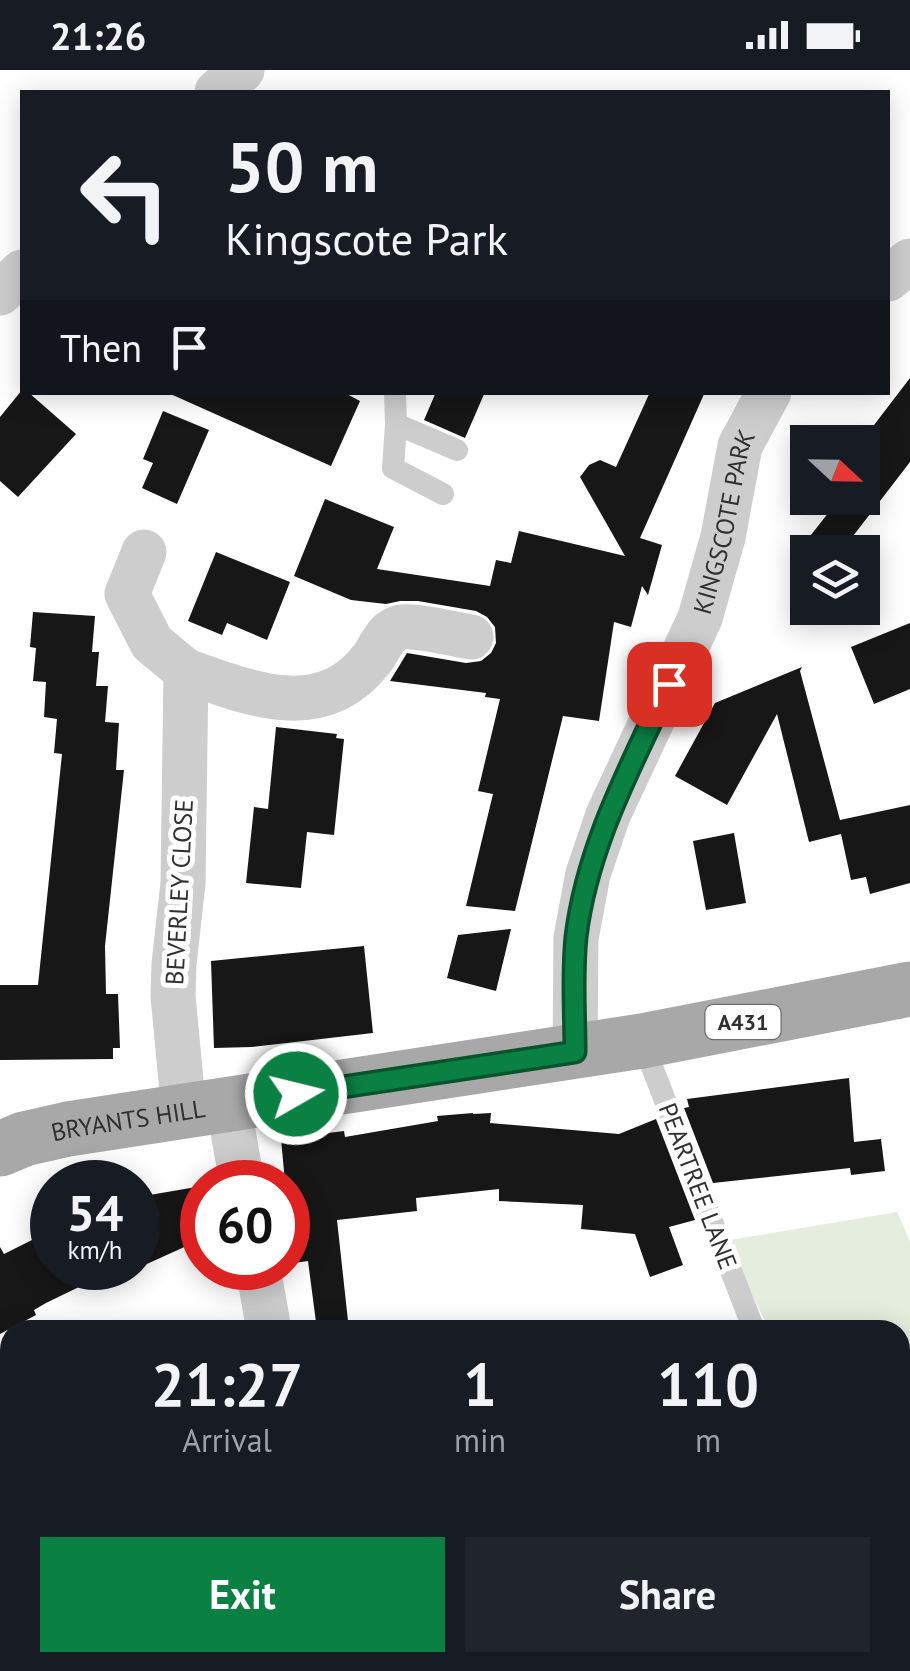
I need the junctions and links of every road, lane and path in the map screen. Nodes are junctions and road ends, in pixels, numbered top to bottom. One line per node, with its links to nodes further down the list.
1 (242, 70): 2 (street)
2 (219, 90)
3 (910, 261): 5 (street)
4 (20, 274): 6 (street)
5 (890, 276)
6 (0, 293)
7 (395, 395): 9 (lane)
8 (767, 395): 17 (street, KINGSCOTE PARK)
9 (396, 424): 10 (lane); 11 (lane)
10 (457, 450)
11 (443, 494)
12 (144, 552): 14 (street)
13 (470, 637): 14 (street)
14 (186, 670): 18 (street, BEVERLEY CLOSE)
15 (910, 989): 16 (main road, BRYANTS HILL / A431)
16 (642, 1042): 17 (main road, BRYANTS HILL / A431); 23 (lane, PEARTREE LANE)
17 (575, 1052): 18 (main road, BRYANTS HILL / A431)
18 (206, 1108): 19 (main road, BRYANTS HILL / A431); 20 (street, BEVERLEY CLOSE)
19 (0, 1149)
20 (231, 1160)
21 (262, 1290): 22 (street)
22 (267, 1320)
23 (750, 1320)

